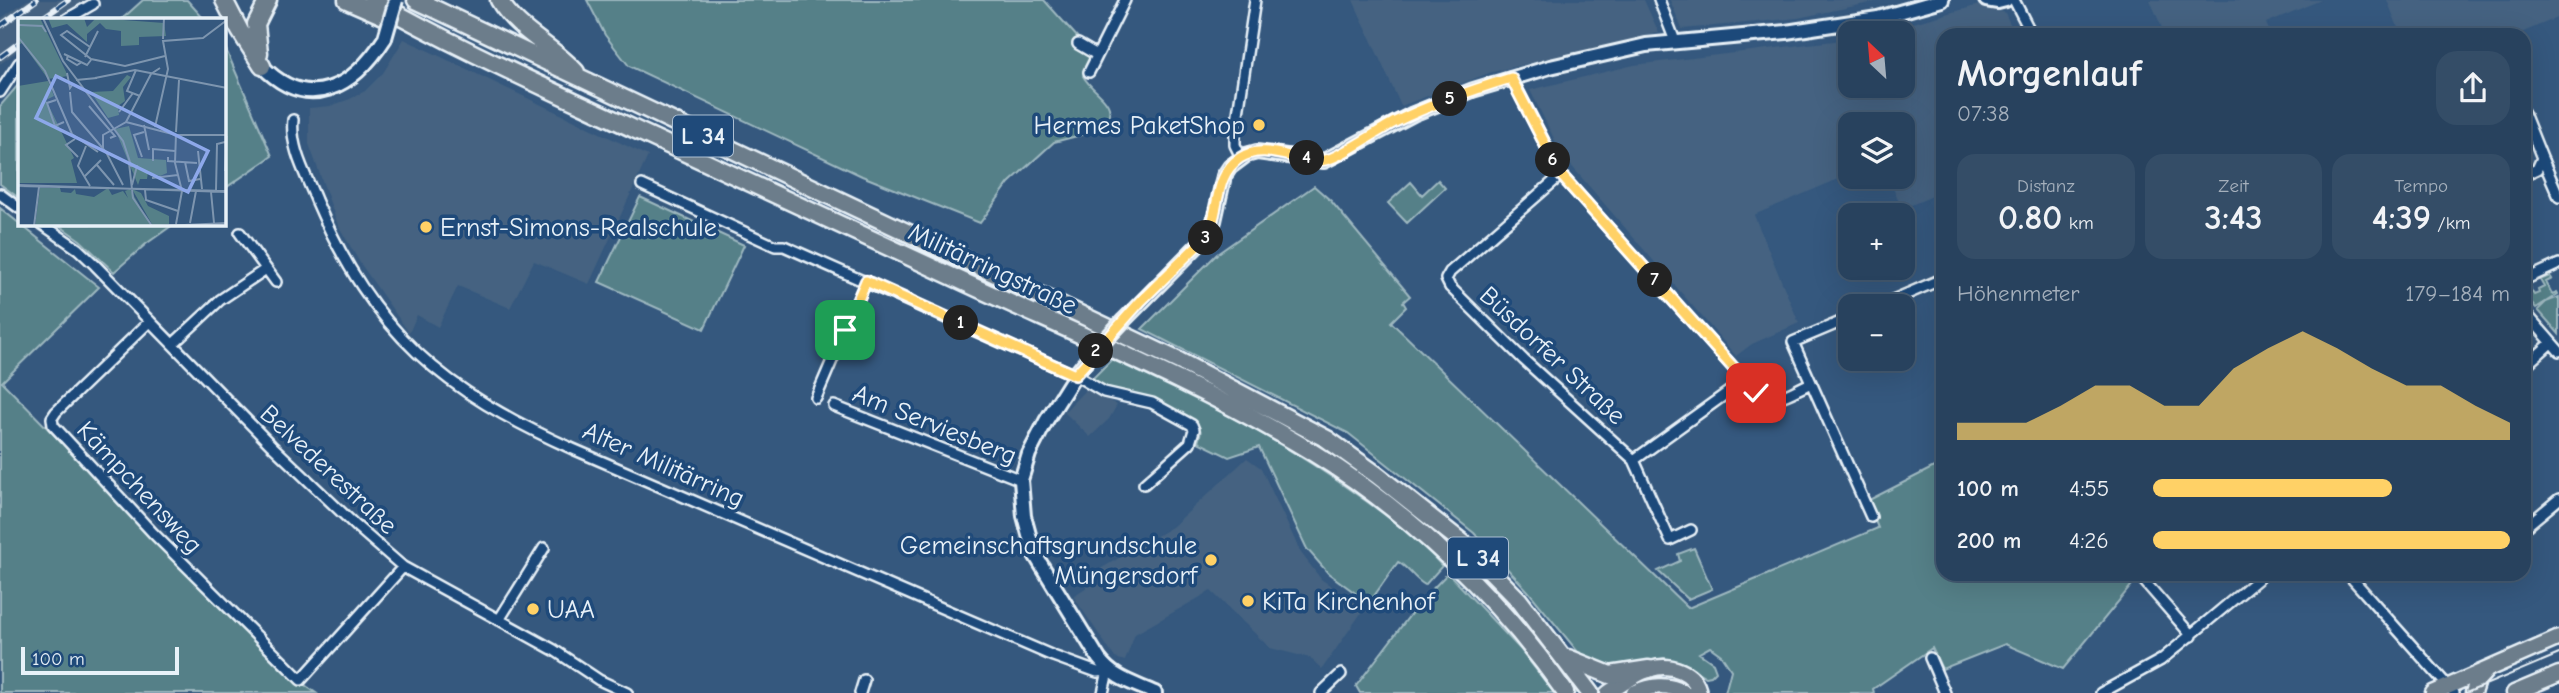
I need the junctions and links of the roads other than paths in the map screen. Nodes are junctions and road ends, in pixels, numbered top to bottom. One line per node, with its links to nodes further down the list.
1 (224, 0): 23 (highway)
2 (268, 0): 23 (highway)
3 (347, 0): 17 (highway, L 34)
4 (372, 0): 17 (highway, Militärringstraße / L 34)
5 (396, 0): 23 (street, bridge)
6 (416, 0): 26 (highway, Militärringstraße / L 34)
7 (499, 0): 26 (highway, L 34)
8 (1125, 0): 21 (street)
9 (1255, 0): 30 (street)
10 (1659, 0): 19 (street)
11 (1942, 0): 19 (street)
12 (1986, 0): 13 (street)
13 (2006, 0)
14 (2014, 0): 18 (street)
15 (93, 4): 16 (street)
16 (69, 18)
17 (418, 26): 89 (highway, Militärringstraße / L 34)
18 (2028, 28)
19 (1675, 41): 25 (street)
20 (1078, 44): 21 (street)
21 (1097, 55): 24 (street)
22 (18, 65): 27 (street)
23 (262, 66)
24 (1089, 72)
25 (1511, 78): 30 (street); 33 (street)
26 (582, 79): 74 (highway, Militärringstraße / L 34)
27 (0, 92)
28 (293, 120): 78 (street, Alter Militärring)
29 (2531, 130): 31 (street)
30 (1241, 157): 54 (street, bridge)
31 (2542, 158): 32 (street); 36 (street)
32 (2531, 171)
33 (1561, 175): 55 (street); 59 (street, Büsdorfer Straße)
34 (642, 184): 43 (street)
35 (0, 194): 37 (street)
36 (2559, 197)
37 (18, 207)
38 (45, 226): 48 (street, Belvederestraße)
39 (240, 233): 41 (street)
40 (2559, 264): 42 (street)
41 (266, 269): 44 (street); 51 (street)
42 (2531, 277)
43 (866, 281): 54 (street); 57 (street)
44 (276, 282)
45 (1936, 282): 46 (street)
46 (1907, 294)
47 (2531, 319): 50 (street)
48 (150, 321): 51 (street, Belvederestraße); 67 (street, Kämpchensweg)
49 (1838, 323): 56 (street)
50 (2551, 343): 52 (street); 53 (street)
51 (173, 344): 67 (street, Belvederestraße)
52 (2559, 351)
53 (2531, 361)
54 (1075, 375): 60 (street); 61 (street)
55 (1745, 380): 56 (street); 59 (street)
56 (1811, 383): 63 (street)
57 (817, 398)
58 (834, 406): 60 (street, Am Serviesberg)
59 (1634, 460): 65 (street)
60 (1021, 480): 78 (street)
61 (1144, 484)
62 (2559, 499): 64 (street)
63 (1871, 517)
64 (2531, 522)
65 (1691, 530)
66 (544, 548): 71 (street)
67 (403, 566): 71 (street, Belvederestraße)
68 (2144, 581): 72 (street)
69 (2256, 581): 72 (street)
70 (2354, 581): 82 (street)
71 (499, 620): 84 (street, Belvederestraße)
72 (2192, 636): 95 (street)
73 (2559, 638): 77 (main road)
74 (1565, 657): 76 (highway); 90 (highway, Militärringstraße / L 34)
75 (1930, 658): 94 (street)
76 (1649, 669): 91 (main road); 93 (main road)
77 (2488, 669): 82 (main road); 97 (main road)
78 (1108, 671): 86 (street); 87 (street, Alter Militärring)
79 (1341, 674): 88 (street)
80 (2559, 674): 98 (main road)
81 (864, 680): 85 (street)
82 (2451, 690): 96 (main road)
83 (1639, 692): 92 (main road)
84 (626, 693)
85 (860, 693)
86 (1102, 693)
87 (1155, 693)
88 (1321, 693)
89 (1566, 693)
90 (1591, 693)
91 (1608, 693)
92 (1685, 693)
93 (1699, 693)
94 (1945, 693)
95 (2101, 693)
96 (2433, 693)
97 (2473, 693)
98 (2514, 693)

